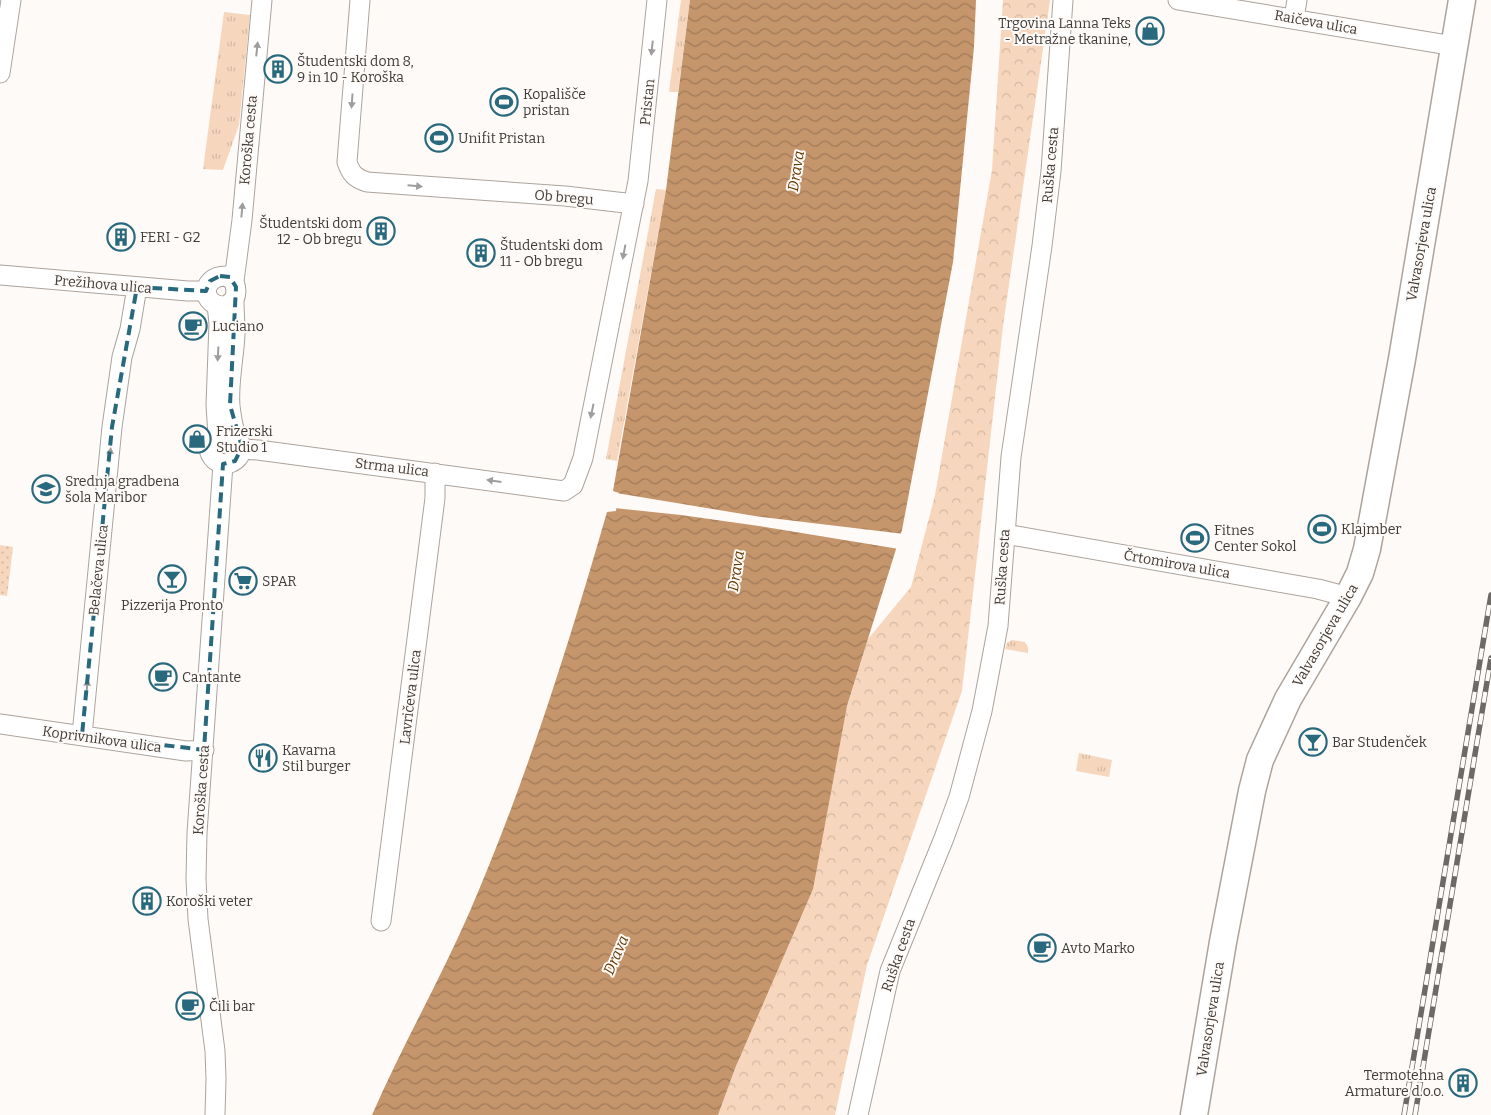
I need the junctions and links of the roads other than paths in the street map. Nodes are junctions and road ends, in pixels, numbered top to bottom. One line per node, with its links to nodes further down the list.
1 (11, 0): 10 (street)
2 (262, 0): 13 (street, Koroška cesta, one-way to 2)
3 (360, 0): 11 (street, Ob bregu, one-way to 11)
4 (658, 0): 11 (street, Pristan, one-way to 11)
5 (1063, 0): 20 (street, Ruška cesta)
6 (1178, 0): 8 (street, Raičeva ulica)
7 (1462, 0): 9 (street, Valvasorjeva ulica)
8 (1296, 9): 9 (street, Raičeva ulica)
9 (1454, 46): 21 (street, Valvasorjeva ulica)
10 (0, 73)
11 (634, 204): 19 (street, Strma ulica, one-way to 19)
12 (0, 274): 14 (street, Prežihova ulica)
13 (234, 281): 15 (street, Koroška cesta); 15 (street)
14 (137, 287): 15 (street, Prežihova ulica); 23 (street, Belačeva ulica, one-way to 14)
15 (223, 302): 16 (street, one-way to 16); 17 (street)
16 (218, 436): 17 (street); 18 (street)
17 (239, 443): 18 (street); 19 (street, Strma ulica)
18 (223, 464): 24 (street, Koroška cesta)
19 (435, 473): 25 (street, Lavričeva ulica)
20 (1005, 534): 21 (street, Črtomirova ulica); 27 (street, Ruška cesta)
21 (1348, 597): 28 (street, Valvasorjeva ulica)
22 (0, 724): 23 (street, Koprivnikova ulica)
23 (82, 735): 24 (street, Koprivnikova ulica)
24 (204, 750): 26 (street, Koroška cesta)
25 (381, 921)
26 (215, 1115)
27 (858, 1115)
28 (1194, 1115)

